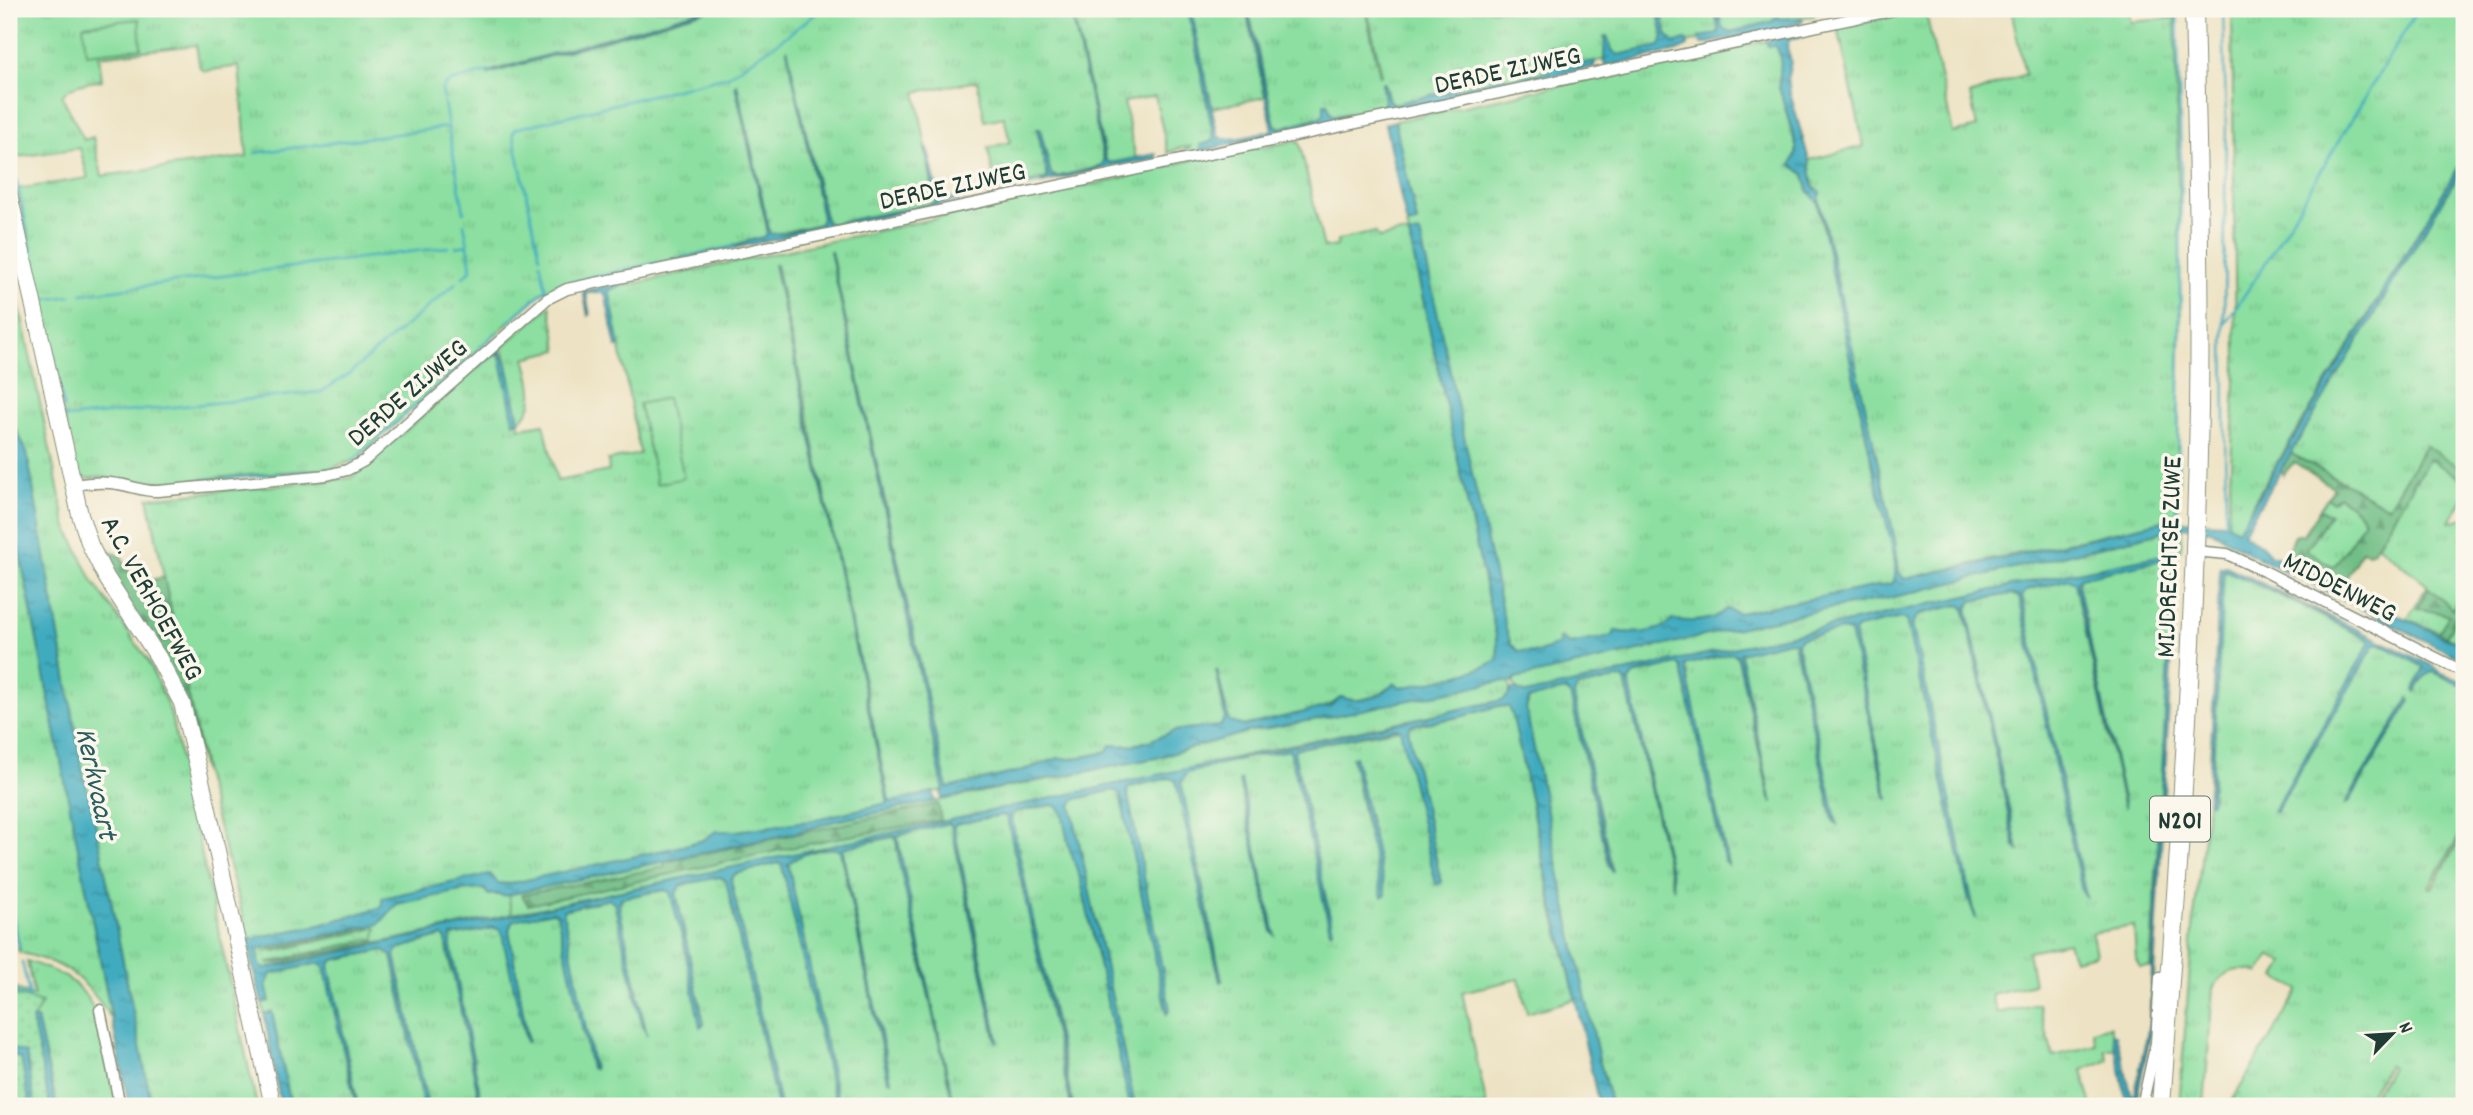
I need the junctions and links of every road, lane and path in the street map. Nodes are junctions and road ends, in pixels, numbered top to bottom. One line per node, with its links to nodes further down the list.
1 (1899, 9): 4 (street, DERDE ZIJWEG)
2 (2194, 9): 5 (main road, MIJDRECHTSE ZUWE / N201)
3 (9, 194): 4 (street, A.C. VERHOEFWEG)
4 (72, 485): 10 (street, A.C. VERHOEFWEG)
5 (2194, 551): 6 (street, MIDDENWEG); 12 (main road, MIJDRECHTSE ZUWE / N201)
6 (2464, 671)
7 (2160, 977): 11 (street)
8 (100, 1010): 9 (street)
9 (120, 1106)
10 (273, 1106)
11 (2143, 1106)
12 (2161, 1106)

